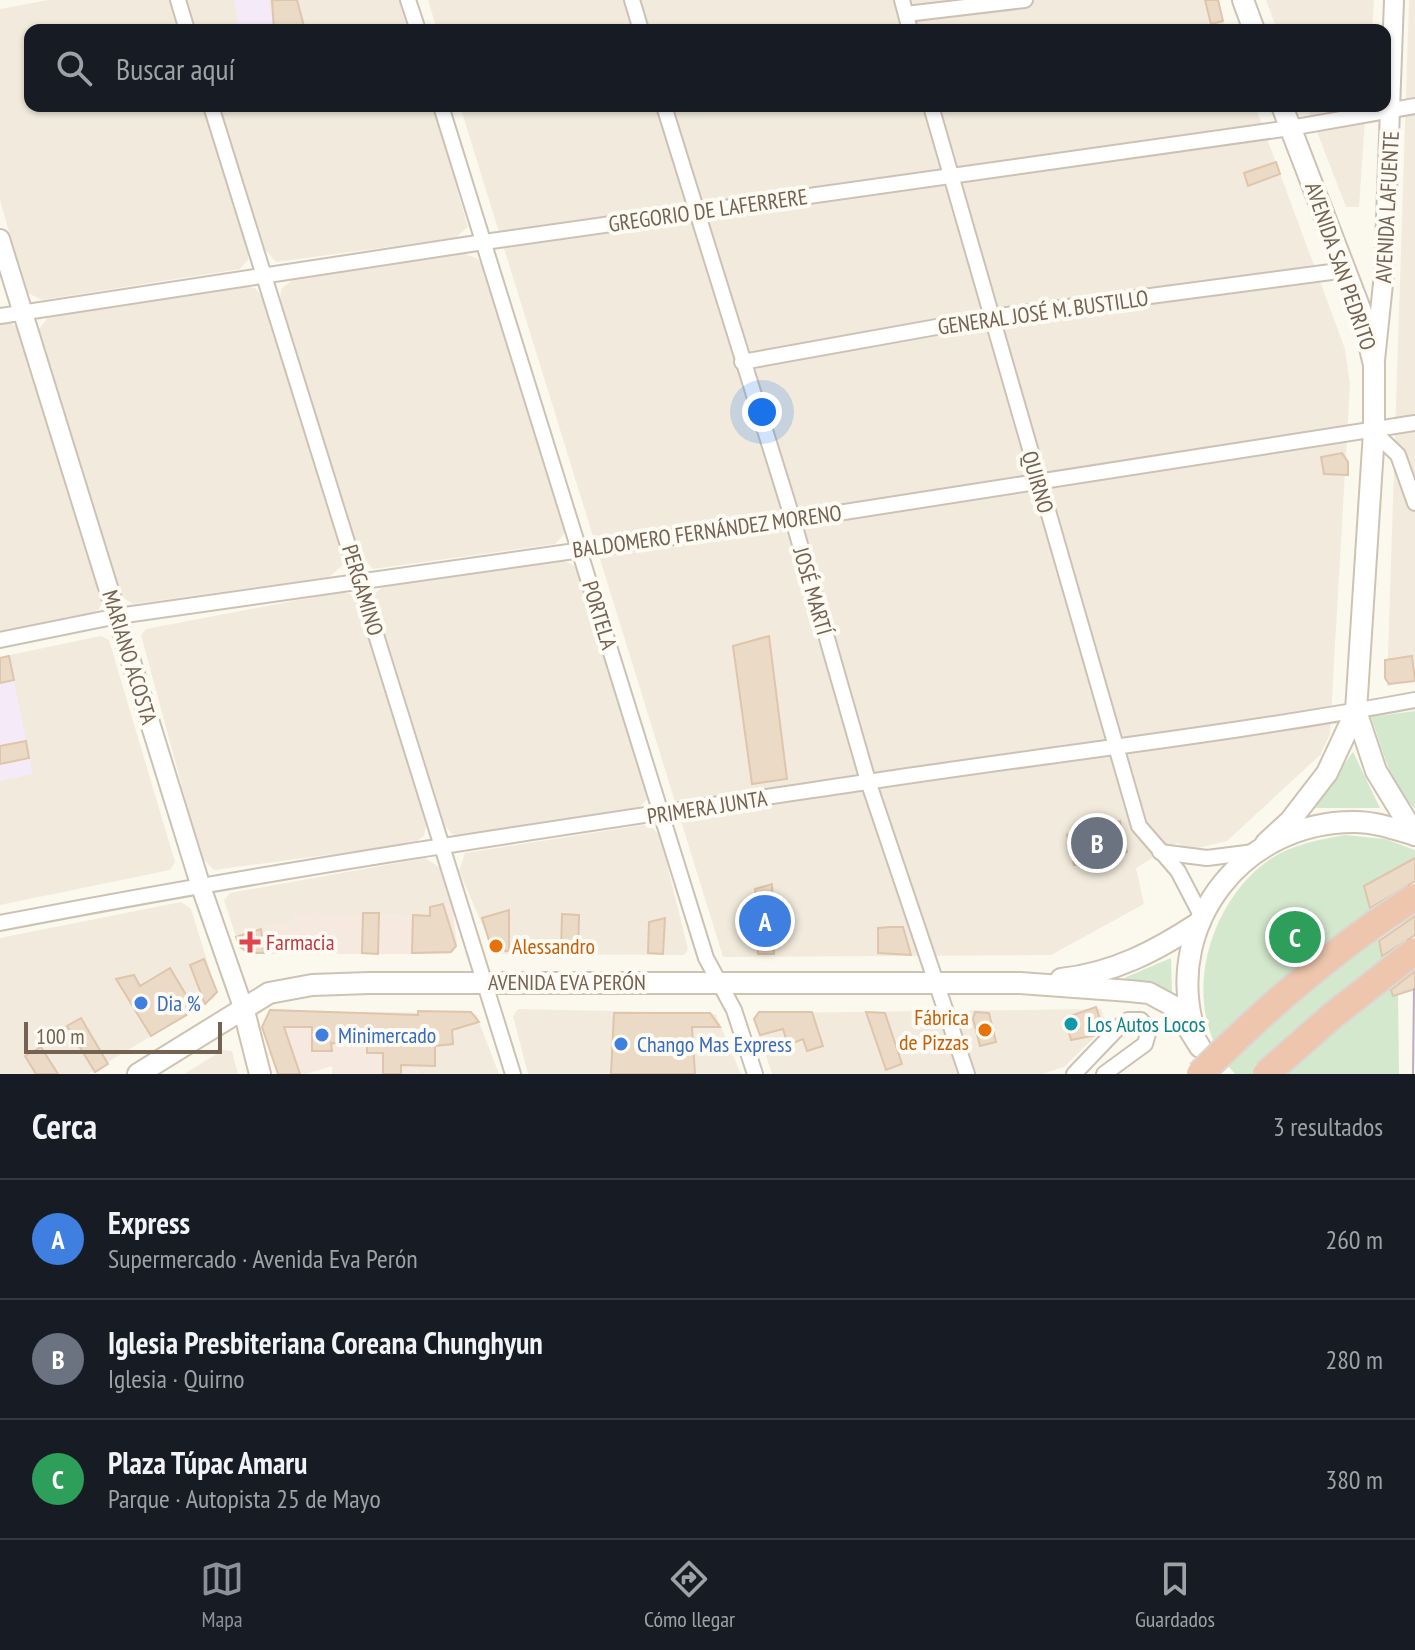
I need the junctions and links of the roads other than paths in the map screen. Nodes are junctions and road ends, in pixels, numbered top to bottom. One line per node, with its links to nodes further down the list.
1 (178, 0): 8 (street)
2 (408, 0): 9 (street)
3 (632, 0): 10 (street)
4 (1025, 0): 7 (street)
5 (1243, 0): 11 (main road)
6 (1394, 0): 13 (street, AVENIDA LAFUENTE)
7 (904, 7)
8 (185, 24)
9 (416, 24)
10 (639, 24)
11 (1252, 24)
12 (1415, 106): 13 (street, GREGORIO DE LAFERRERE)
13 (1392, 111): 31 (street, AVENIDA LAFUENTE)
14 (213, 112): 26 (street, PERGAMINO)
15 (443, 112): 24 (street, PORTELA)
16 (666, 112): 22 (street, JOSÉ MARTÍ)
17 (933, 112): 21 (street, QUIRNO)
18 (1284, 112): 20 (main road, AVENIDA SAN PEDRITO)
19 (1386, 112): 20 (street, GREGORIO DE LAFERRERE)
20 (1290, 128): 21 (street, GREGORIO DE LAFERRERE); 25 (main road, AVENIDA SAN PEDRITO)
21 (950, 176): 22 (street, GREGORIO DE LAFERRERE); 29 (street, QUIRNO)
22 (697, 212): 24 (street, GREGORIO DE LAFERRERE); 30 (street, JOSÉ MARTÍ)
23 (0, 239): 27 (street, MARIANO ACOSTA)
24 (484, 242): 26 (street, GREGORIO DE LAFERRERE); 37 (street, PORTELA)
25 (1346, 270): 29 (street, GENERAL JOSÉ M. BUSTILLO); 31 (main road, AVENIDA SAN PEDRITO)
26 (263, 276): 27 (street, GREGORIO DE LAFERRERE); 38 (street, PERGAMINO)
27 (22, 311): 28 (street, GREGORIO DE LAFERRERE); 39 (street, MARIANO ACOSTA)
28 (0, 316)
29 (992, 317): 30 (street, GENERAL JOSÉ M. BUSTILLO); 34 (street, QUIRNO)
30 (742, 362): 36 (street, JOSÉ MARTÍ)
31 (1374, 365): 33 (main road, AVENIDA SAN PEDRITO)
32 (1415, 423): 33 (street, BALDOMERO FERNÁNDEZ MORENO)
33 (1374, 432): 34 (street, BALDOMERO FERNÁNDEZ MORENO); 35 (street); 42 (main road)
34 (1037, 481): 36 (street, BALDOMERO FERNÁNDEZ MORENO); 43 (street, QUIRNO)
35 (1415, 503)
36 (793, 520): 37 (street, BALDOMERO FERNÁNDEZ MORENO); 44 (street, JOSÉ MARTÍ)
37 (580, 549): 38 (street, BALDOMERO FERNÁNDEZ MORENO); 45 (street, PORTELA)
38 (360, 581): 39 (street, BALDOMERO FERNÁNDEZ MORENO); 47 (street, PERGAMINO)
39 (118, 616): 40 (street, BALDOMERO FERNÁNDEZ MORENO); 50 (street, MARIANO ACOSTA)
40 (0, 640)
41 (1415, 700): 42 (street, PRIMERA JUNTA)
42 (1356, 711): 43 (street, PRIMERA JUNTA); 46 (main road); 48 (main road)
43 (1116, 748): 44 (street, PRIMERA JUNTA); 49 (street, QUIRNO)
44 (868, 781): 45 (street, PRIMERA JUNTA); 58 (street, JOSÉ MARTÍ)
45 (662, 814): 47 (street, PRIMERA JUNTA); 56 (street, PORTELA)
46 (1415, 835): 48 (main road)
47 (442, 847): 50 (street, PRIMERA JUNTA); 55 (street, PERGAMINO)
48 (1260, 848): 49 (street); 52 (main road)
49 (1160, 852): 52 (street, QUIRNO)
50 (200, 884): 53 (street, PRIMERA JUNTA); 59 (street, MARIANO ACOSTA)
51 (1415, 897): 68 (highway, bridge)
52 (1201, 920): 57 (main road, AVENIDA EVA PERÓN); 60 (main road)
53 (0, 923)
54 (1415, 951): 70 (highway, bridge)
55 (484, 982): 56 (main road, AVENIDA EVA PERÓN); 59 (main road, AVENIDA EVA PERÓN); 63 (street, PERGAMINO)
56 (719, 983): 58 (main road, AVENIDA EVA PERÓN); 64 (street, PORTELA)
57 (1020, 983): 58 (main road, AVENIDA EVA PERÓN); 60 (main road, AVENIDA EVA PERÓN)
58 (940, 985): 65 (street, JOSÉ MARTÍ)
59 (243, 1007): 61 (main road, AVENIDA EVA PERÓN); 62 (main road, MARIANO ACOSTA)
60 (1200, 1047): 69 (main road)
61 (138, 1074)
62 (260, 1074)
63 (513, 1074)
64 (755, 1074)
65 (967, 1074)
66 (1074, 1074): 67 (street)
67 (1104, 1074)
68 (1200, 1074)
69 (1215, 1074)
70 (1266, 1074)

